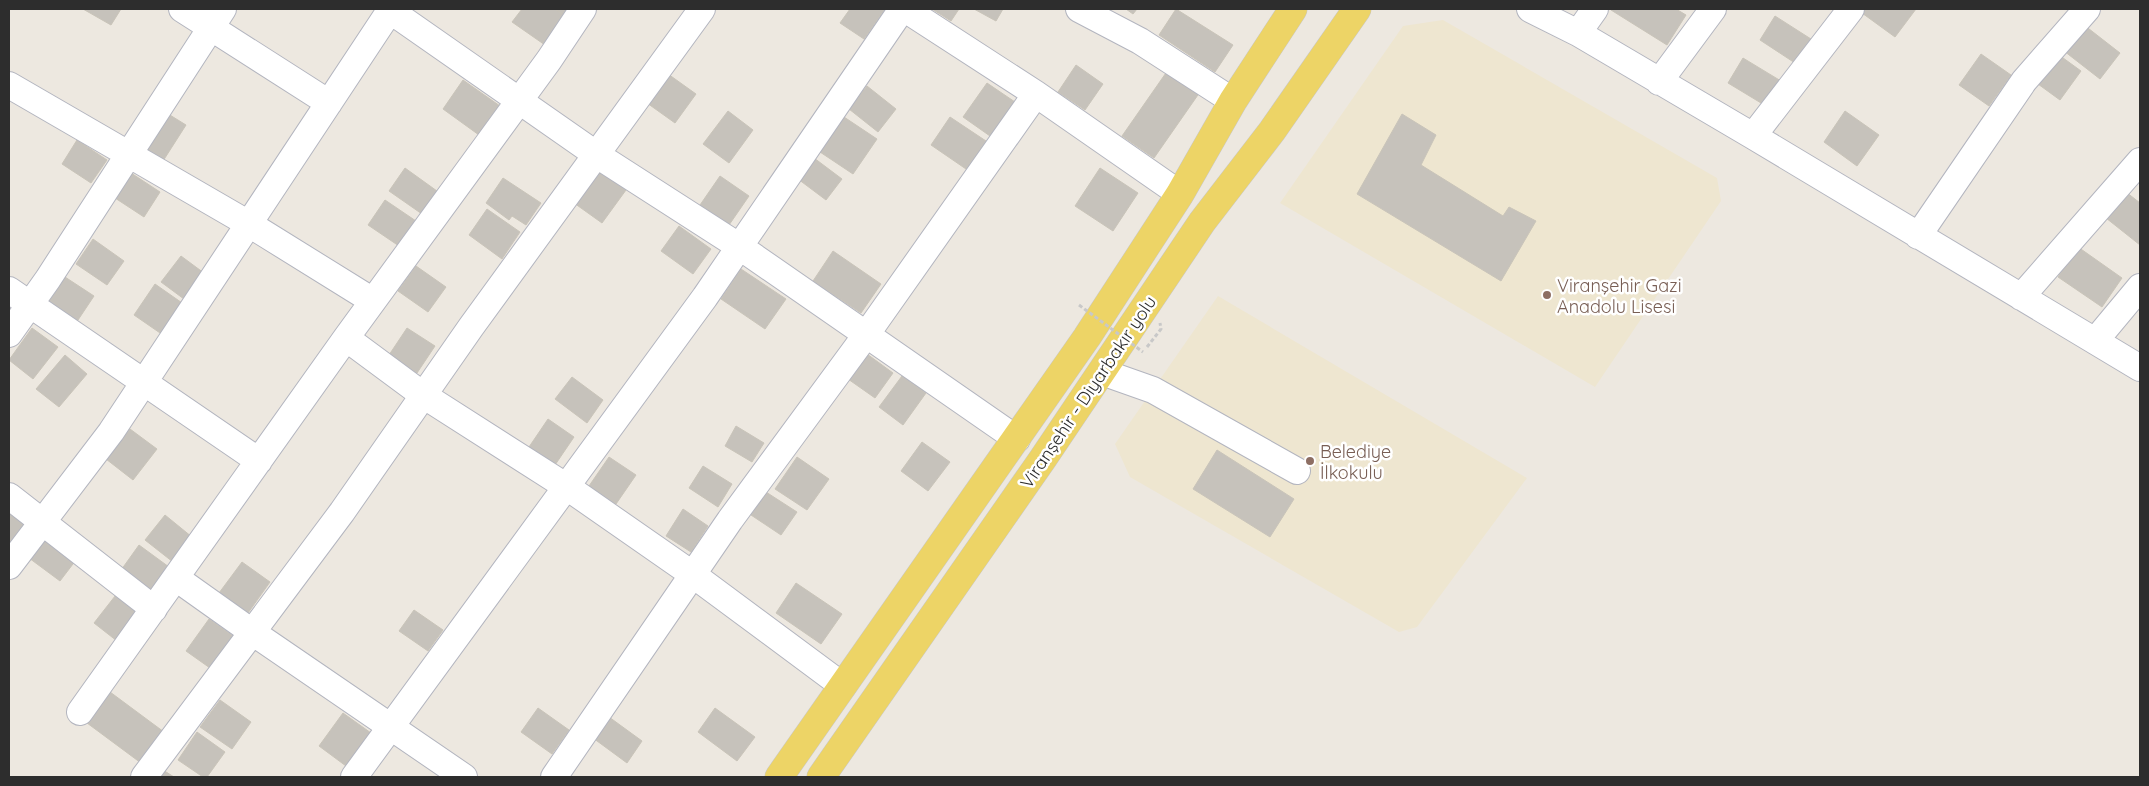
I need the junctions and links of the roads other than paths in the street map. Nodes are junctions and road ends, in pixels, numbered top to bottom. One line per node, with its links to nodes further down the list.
1 (182, 9): 14 (street)
2 (390, 9): 19 (street); 21 (street)
3 (583, 9): 19 (street)
4 (702, 9): 24 (street)
5 (903, 9): 18 (street); 29 (street)
6 (1079, 9): 20 (street)
7 (1293, 9): 20 (main road, Viranşehir - Diyarbakır yolu)
8 (1357, 9): 39 (main road, Viranşehir - Diyarbakır yolu)
9 (1530, 9): 15 (street)
10 (1595, 9): 15 (street)
11 (1713, 9): 16 (street)
12 (1851, 9): 22 (street)
13 (2078, 12): 28 (street)
14 (217, 18): 21 (street); 23 (street)
15 (1578, 33): 16 (street)
16 (1659, 82): 22 (street)
17 (9, 85): 23 (street)
18 (1036, 94): 26 (street); 35 (street)
19 (519, 101): 24 (street); 33 (street)
20 (1233, 101): 26 (main road, Viranşehir - Diyarbakır yolu)
21 (329, 103): 27 (street)
22 (1753, 136): 28 (street)
23 (129, 155): 27 (street); 32 (street)
24 (597, 155): 29 (street); 41 (street)
25 (2140, 161): 31 (street)
26 (1180, 194): 42 (main road, Viranşehir - Diyarbakır yolu)
27 (249, 224): 33 (street); 40 (street)
28 (1918, 236): 31 (street)
29 (740, 248): 35 (street); 45 (street)
30 (2140, 287): 37 (street)
31 (2021, 297): 37 (street)
32 (19, 298): 34 (street); 40 (street)
33 (373, 300): 36 (street)
34 (9, 334)
35 (866, 335): 42 (street); 49 (street)
36 (346, 338): 41 (street); 43 (street)
37 (2095, 341): 38 (street)
38 (2140, 368)
39 (1102, 372): 44 (street); 61 (main road, Viranşehir - Diyarbakır yolu)
40 (143, 383): 43 (street); 47 (street)
41 (423, 395): 45 (street); 52 (street)
42 (1017, 439): 53 (main road, Viranşehir - Diyarbakır yolu)
43 (259, 461): 50 (street)
44 (1297, 471)
45 (567, 487): 49 (street); 55 (street)
46 (9, 496): 47 (street)
47 (41, 522): 48 (street); 51 (street)
48 (9, 566)
49 (692, 574): 53 (street); 59 (street)
50 (176, 578): 51 (street); 52 (street)
51 (154, 609): 54 (street)
52 (252, 632): 55 (street); 56 (street)
53 (843, 686): 60 (main road, Viranşehir - Diyarbakır yolu)
54 (80, 712)
55 (392, 728): 57 (street); 58 (street)
56 (144, 777)
57 (354, 777)
58 (464, 777)
59 (554, 777)
60 (779, 777)
61 (821, 777)

